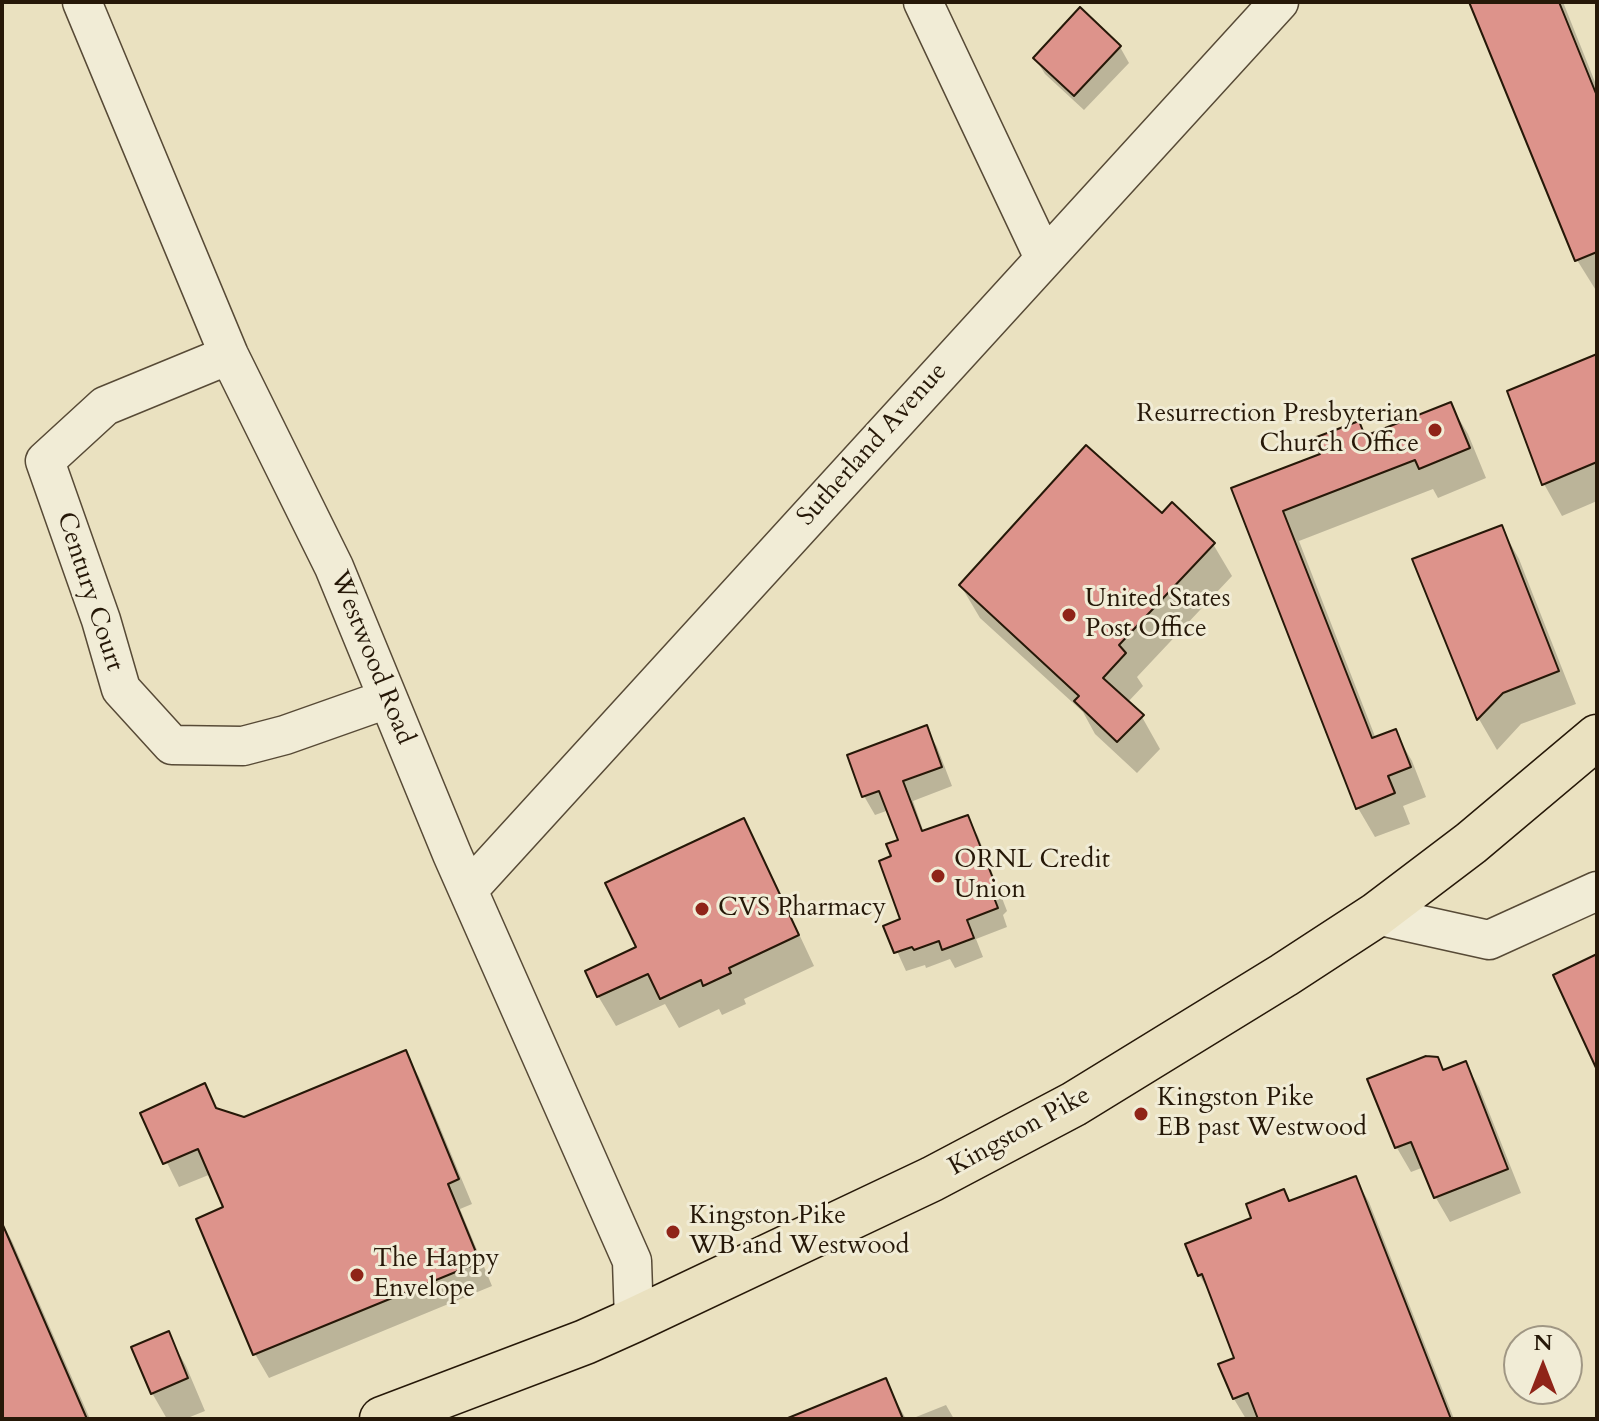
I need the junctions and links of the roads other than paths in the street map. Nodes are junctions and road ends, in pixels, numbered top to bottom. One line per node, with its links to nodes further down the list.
1 (82, 2): 5 (street, Westwood Road)
2 (923, 2): 4 (street)
3 (1279, 2): 4 (street, Sutherland Avenue)
4 (1044, 258): 8 (street, Sutherland Avenue)
5 (229, 355): 6 (street, Westwood Road); 6 (street, Century Court)
6 (387, 699): 8 (street, Westwood Road)
7 (1597, 737): 10 (main road, Kingston Pike)
8 (469, 889): 11 (street, Westwood Road)
9 (1597, 891): 10 (street)
10 (1376, 915): 11 (main road, Kingston Pike)
11 (634, 1320): 12 (main road, Kingston Pike)
12 (382, 1419)

